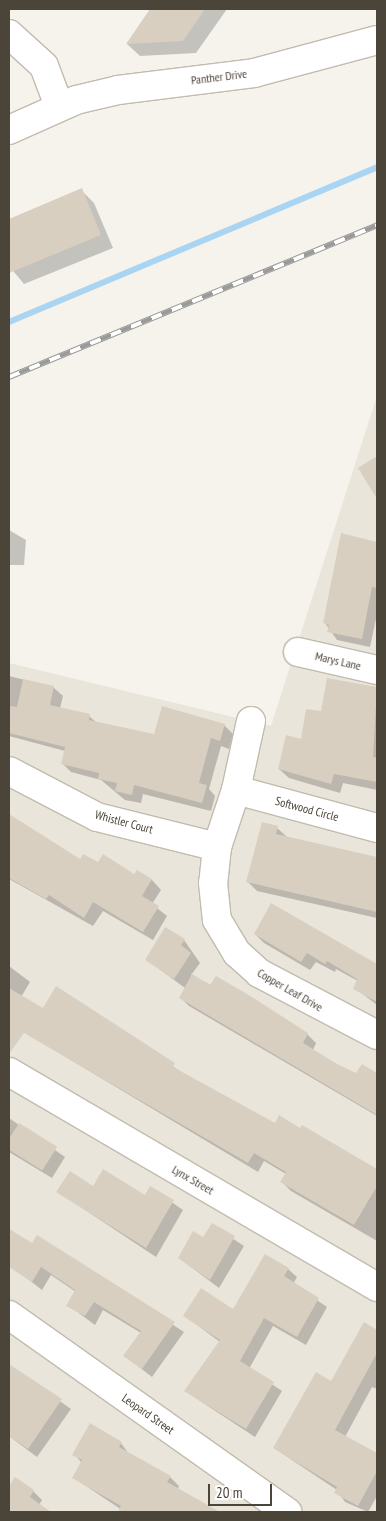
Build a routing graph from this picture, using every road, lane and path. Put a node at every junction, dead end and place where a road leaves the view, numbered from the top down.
1 (9, 34) edge
2 (377, 40) edge
3 (59, 106) junction
4 (9, 130) edge
5 (298, 652) dead end
6 (377, 670) edge
7 (251, 721) dead end
8 (9, 771) edge
9 (236, 790) junction
10 (377, 828) edge
11 (217, 847) junction
12 (377, 1035) edge
13 (9, 1072) edge
14 (377, 1288) edge
15 (9, 1315) edge
16 (287, 1512) edge

1 - 3 street
2 - 3 street, Panther Drive
3 - 4 street, Panther Drive
5 - 6 street, Marys Lane
7 - 9 street, Copper Leaf Drive
8 - 11 street, Whistler Court
9 - 10 street, Softwood Circle
9 - 11 street, Copper Leaf Drive
11 - 12 street, Copper Leaf Drive
13 - 14 street, Lynx Street
15 - 16 street, Leopard Street

